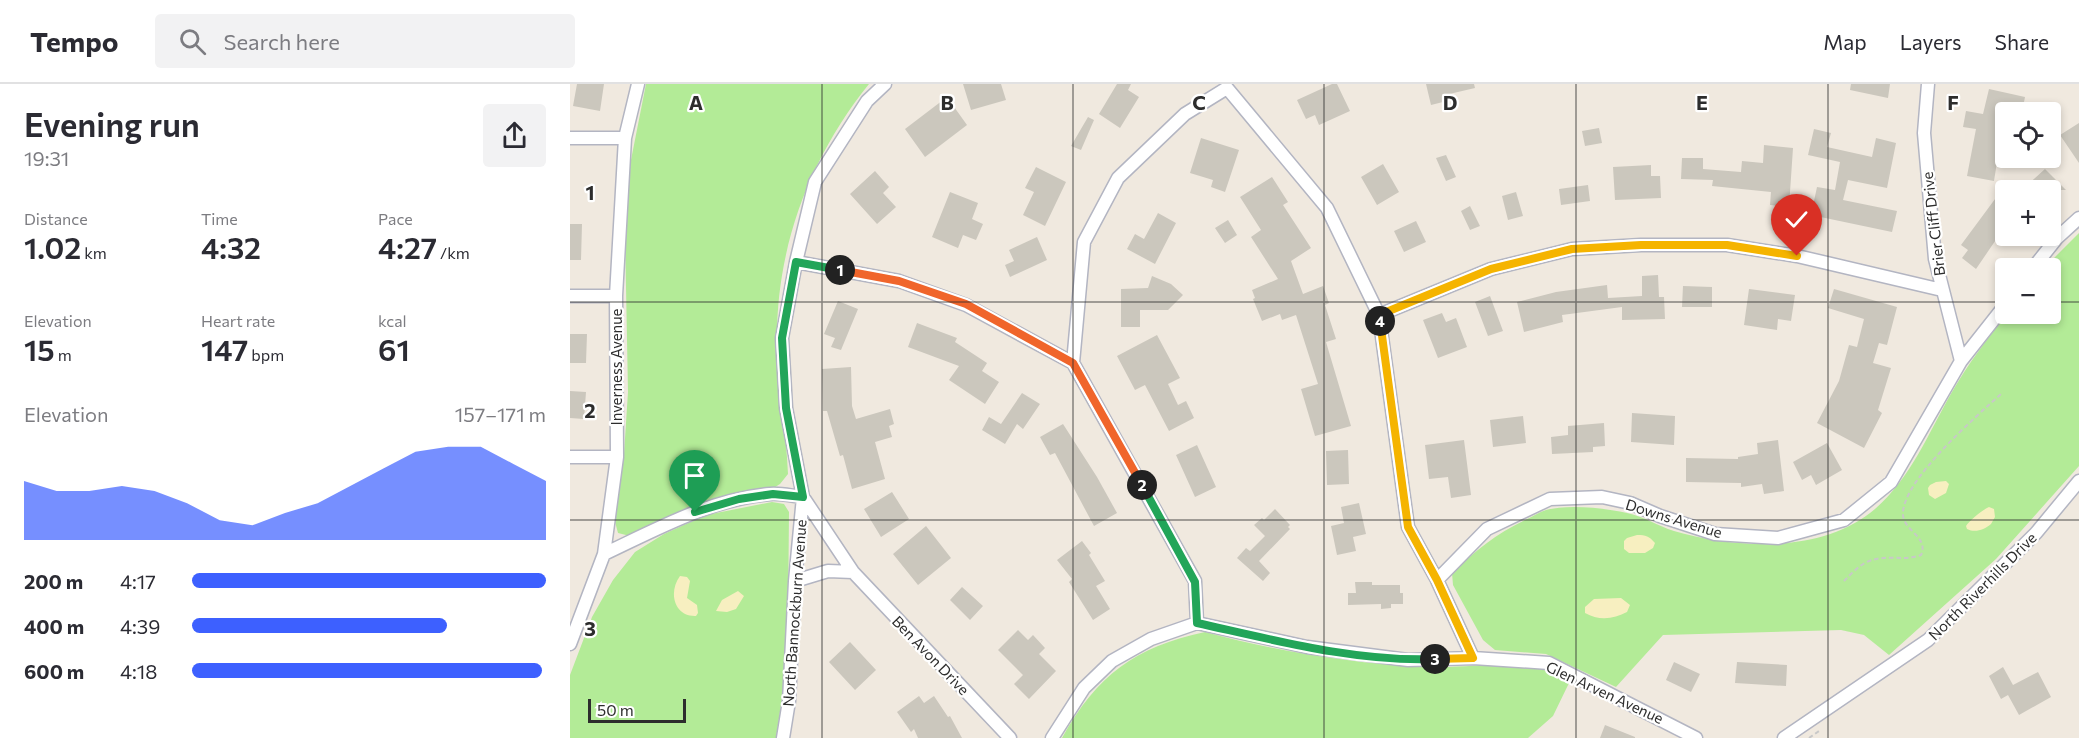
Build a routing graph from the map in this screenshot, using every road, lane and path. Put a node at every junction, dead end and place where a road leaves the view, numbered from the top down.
1 (638, 84) edge
2 (885, 84) edge
3 (1928, 84) edge
4 (1227, 85) edge
5 (570, 138) edge
6 (625, 138) junction
7 (2079, 218) edge
8 (2041, 258) edge
9 (796, 262) junction
10 (1942, 290) junction
11 (570, 296) edge
12 (616, 296) junction
13 (1379, 315) junction
14 (1995, 318) edge
15 (1962, 360) junction
16 (1073, 363) junction
17 (2002, 393) dead end
18 (570, 457) edge
19 (617, 457) junction
20 (2079, 482) edge
21 (803, 497) junction
22 (604, 554) junction
23 (853, 572) junction
24 (1437, 580) junction
25 (795, 581) junction
26 (1844, 581) dead end
27 (574, 619) edge
28 (1197, 623) junction
29 (570, 644) edge
30 (1473, 658) junction
31 (783, 738) edge
32 (1010, 738) edge
33 (1052, 738) edge
34 (1696, 738) edge
35 (1784, 738) edge

1 - 6 street, Inverness Avenue
2 - 9 street, North Bannockburn Avenue
3 - 10 street, Brier Cliff Drive
4 - 13 street
4 - 16 street
5 - 6 street
6 - 12 street, Inverness Avenue
7 - 8 street
9 - 16 street
9 - 21 street, North Bannockburn Avenue
10 - 13 street
10 - 15 street, Brier Cliff Drive
11 - 12 street
12 - 19 street, Inverness Avenue
13 - 24 street
14 - 15 street, Downs Avenue
15 - 24 street, Downs Avenue
16 - 28 street
17 - 26 path
18 - 19 street
19 - 22 street, Inverness Avenue
20 - 35 street, North Riverhills Drive
21 - 22 street
21 - 23 street, Ben Avon Drive
21 - 25 street, North Bannockburn Avenue
22 - 27 street, Inverness Avenue
23 - 25 street
23 - 32 street, Ben Avon Drive
24 - 30 street
25 - 31 street, North Bannockburn Avenue
27 - 29 street, Inverness Avenue
28 - 30 street, Glen Arven Avenue
28 - 33 street
30 - 34 street, Glen Arven Avenue

